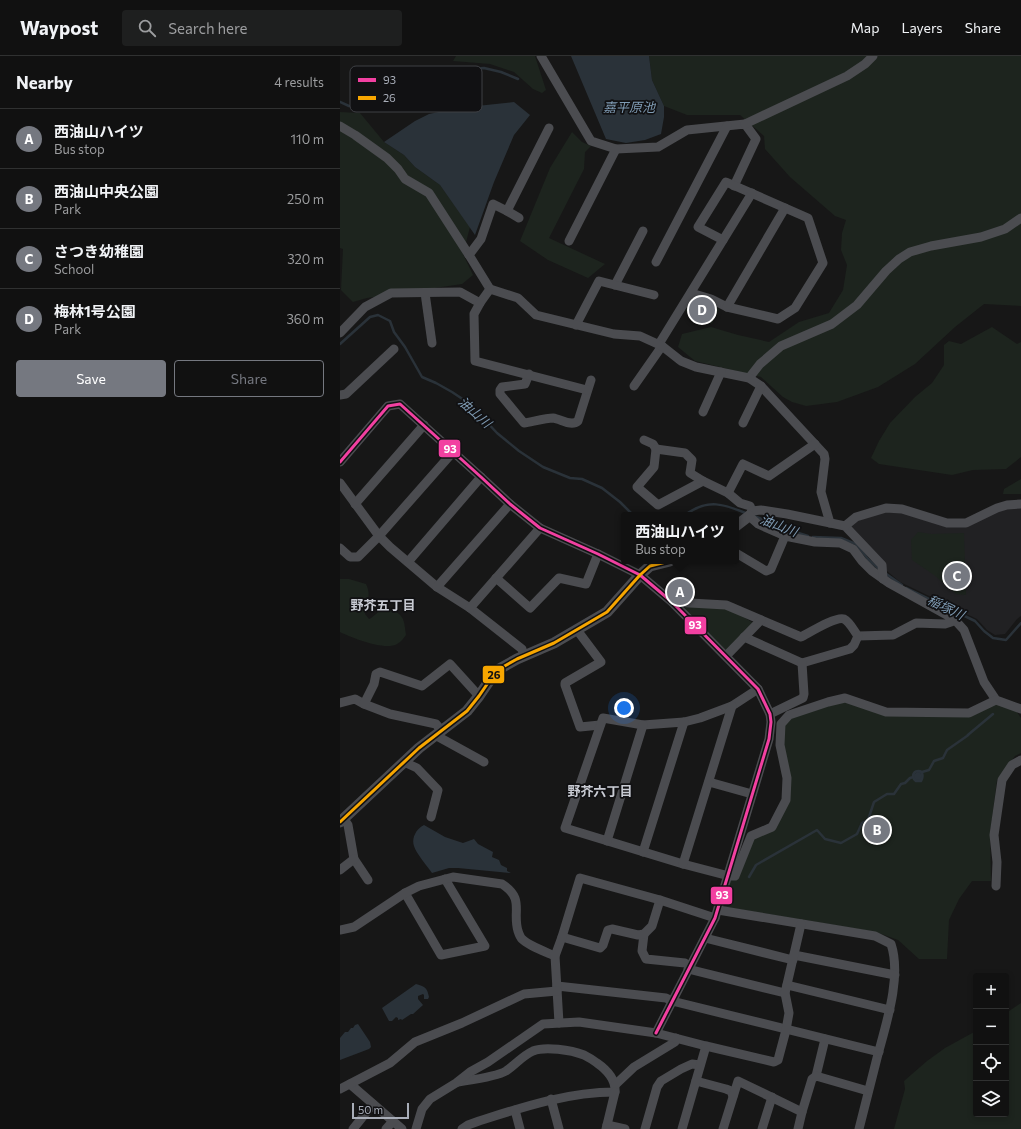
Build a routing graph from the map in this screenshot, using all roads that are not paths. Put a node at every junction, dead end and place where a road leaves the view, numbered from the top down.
1 (541, 56) edge
2 (873, 56) edge
3 (745, 124) junction
4 (340, 126) edge
5 (727, 126) junction
6 (549, 128) dead end
7 (616, 149) junction
8 (734, 186) junction
9 (752, 193) junction
10 (785, 208) junction
11 (507, 211) junction
12 (519, 218) dead end
13 (1021, 218) edge
14 (643, 231) dead end
15 (723, 240) junction
16 (569, 241) dead end
17 (469, 255) junction
18 (656, 262) dead end
19 (615, 285) junction
20 (490, 289) junction
21 (425, 293) junction
22 (691, 293) junction
23 (654, 295) dead end
24 (480, 303) junction
25 (727, 307) junction
26 (576, 325) junction
27 (340, 333) edge
28 (432, 343) dead end
29 (661, 345) junction
30 (394, 349) dead end
31 (720, 372) junction
32 (529, 374) junction
33 (749, 378) junction
34 (591, 380) dead end
35 (634, 386) dead end
36 (761, 386) junction
37 (587, 390) junction
38 (340, 395) edge
39 (703, 412) dead end
40 (743, 423) dead end
41 (424, 425) junction
42 (644, 440) dead end
43 (815, 444) junction
44 (656, 449) junction
45 (453, 452) junction
46 (340, 462) edge
47 (482, 477) junction
48 (702, 481) junction
49 (340, 482) edge
50 (728, 494) junction
51 (355, 504) junction
52 (510, 504) junction
53 (1021, 504) edge
54 (750, 514) junction
55 (739, 523) edge
56 (830, 523) junction
57 (845, 526) junction
58 (540, 528) junction
59 (379, 536) junction
60 (785, 536) junction
61 (340, 548) edge
62 (598, 554) junction
63 (739, 555) edge
64 (408, 562) junction
65 (658, 564) edge
66 (640, 575) junction
67 (496, 578) junction
68 (883, 579) junction
69 (436, 587) junction
70 (672, 602) junction
71 (470, 608) junction
72 (954, 619) junction
73 (761, 620) junction
74 (577, 630) junction
75 (858, 636) junction
76 (744, 637) junction
77 (524, 656) junction
78 (726, 656) junction
79 (802, 663) junction
80 (758, 689) junction
81 (479, 696) junction
82 (996, 700) junction
83 (340, 703) edge
84 (364, 704) junction
85 (732, 706) junction
86 (1021, 709) edge
87 (770, 714) junction
88 (684, 722) junction
89 (600, 725) junction
90 (643, 725) junction
91 (438, 733) junction
92 (1021, 760) edge
93 (404, 762) junction
94 (484, 762) dead end
95 (709, 782) junction
96 (752, 794) junction
97 (431, 817) dead end
98 (342, 820) edge
99 (607, 841) junction
100 (643, 852) junction
101 (354, 859) junction
102 (683, 864) junction
103 (340, 870) edge
104 (729, 876) junction
105 (444, 879) junction
106 (368, 880) dead end
107 (996, 886) dead end
108 (405, 893) junction
109 (660, 900) junction
110 (717, 914) junction
111 (801, 924) junction
112 (340, 930) edge
113 (644, 934) junction
114 (562, 937) junction
115 (705, 938) junction
116 (555, 956) junction
117 (793, 958) junction
118 (689, 968) junction
119 (895, 975) junction
120 (557, 989) junction
121 (786, 989) junction
122 (672, 1001) junction
123 (890, 1010) junction
124 (559, 1023) junction
125 (786, 1030) junction
126 (656, 1033) junction
127 (676, 1038) junction
128 (825, 1039) junction
129 (706, 1046) junction
130 (879, 1052) junction
131 (700, 1065) junction
132 (816, 1076) junction
133 (696, 1081) junction
134 (456, 1083) junction
135 (350, 1084) junction
136 (615, 1088) junction
137 (340, 1089) edge
138 (868, 1091) junction
139 (733, 1096) junction
140 (772, 1097) junction
141 (552, 1100) junction
142 (373, 1104) junction
143 (515, 1110) junction
144 (802, 1112) junction
145 (393, 1121) junction
146 (480, 1125) edge
147 (606, 1127) edge
148 (353, 1129) edge
149 (386, 1129) edge
150 (402, 1129) edge
151 (416, 1129) edge
152 (462, 1129) edge
153 (520, 1129) edge
154 (559, 1129) edge
155 (625, 1129) edge
156 (645, 1129) edge
157 (682, 1129) edge
158 (722, 1129) edge
159 (762, 1129) edge
160 (798, 1129) edge
161 (859, 1129) edge

1 - 7 street
2 - 3 street
3 - 5 street
3 - 8 street
4 - 17 street
5 - 7 street
5 - 18 street
6 - 11 street
7 - 16 street
8 - 9 street
8 - 15 street
9 - 10 street
9 - 15 street
10 - 25 street
10 - 25 street
11 - 12 street
11 - 17 street
13 - 33 street
14 - 19 street
15 - 22 street
17 - 20 street
19 - 23 street
19 - 26 street
20 - 24 street
20 - 26 street
21 - 24 street
21 - 27 street
21 - 28 street
22 - 25 street
22 - 29 street
24 - 32 street
26 - 29 street
29 - 31 street
29 - 35 street
30 - 38 street
31 - 33 street
31 - 39 street
32 - 37 street
32 - 37 street
33 - 36 street
34 - 37 street
36 - 40 street
36 - 43 street
41 - 45 street
41 - 46 street
41 - 51 street
42 - 44 street
43 - 50 street
43 - 56 street
44 - 48 street
44 - 48 street
45 - 47 street
45 - 59 street
47 - 52 street
47 - 64 street
48 - 50 street
49 - 51 street
50 - 54 street
51 - 59 street
52 - 58 street
52 - 69 street
53 - 57 street
54 - 55 street
54 - 56 street
54 - 60 street
56 - 57 street
57 - 68 street
58 - 62 street
58 - 67 street
59 - 61 street
59 - 64 street
60 - 63 street
60 - 68 street
62 - 66 street
62 - 67 street
64 - 69 street
65 - 66 street
66 - 70 street
66 - 74 street
67 - 71 street
68 - 72 street
69 - 71 street
70 - 73 street
70 - 78 street
71 - 77 street
72 - 75 street
72 - 82 street
73 - 75 street
73 - 76 street
74 - 77 street
74 - 89 street
75 - 79 street
76 - 78 street
76 - 79 street
77 - 81 street
78 - 80 street
79 - 87 street
80 - 85 street
80 - 87 street
81 - 84 street
81 - 91 street
82 - 86 street
82 - 104 street
83 - 84 street
84 - 91 street
85 - 88 street
85 - 95 street
87 - 96 street
88 - 90 street
88 - 100 street
89 - 90 street
89 - 99 street
90 - 99 street
91 - 93 street
91 - 94 street
92 - 107 street
93 - 97 street
93 - 98 street
95 - 96 street
95 - 102 street
96 - 104 street
98 - 101 street
99 - 100 street
100 - 102 street
101 - 103 street
101 - 106 street
102 - 104 street
104 - 110 street
105 - 108 street
105 - 108 street
105 - 116 street
108 - 112 street
109 - 110 street
109 - 113 street
109 - 114 street
110 - 111 street
110 - 115 street
111 - 117 street
111 - 119 street
113 - 114 street
113 - 118 street
114 - 116 street
115 - 117 street
115 - 118 street
116 - 120 street
117 - 119 street
117 - 121 street
118 - 121 street
118 - 122 street
119 - 123 street
120 - 122 street
120 - 124 street
120 - 135 street
121 - 123 street
121 - 125 street
122 - 125 street
122 - 126 street
123 - 130 street
124 - 126 street
124 - 134 street
125 - 128 street
125 - 129 street
126 - 127 street
127 - 129 street
127 - 136 street
128 - 130 street
128 - 132 street
129 - 131 street
130 - 138 street
131 - 133 street
131 - 156 street
132 - 138 street
132 - 144 street
133 - 139 street
133 - 157 street
134 - 136 street
134 - 151 street
135 - 137 street
135 - 142 street
136 - 141 street
136 - 147 street
138 - 161 street
139 - 140 street
139 - 158 street
140 - 144 street
140 - 159 street
141 - 143 street
141 - 154 street
142 - 145 street
142 - 148 street
143 - 146 street
143 - 153 street
144 - 160 street
145 - 149 street
145 - 150 street
146 - 152 street
147 - 155 street

